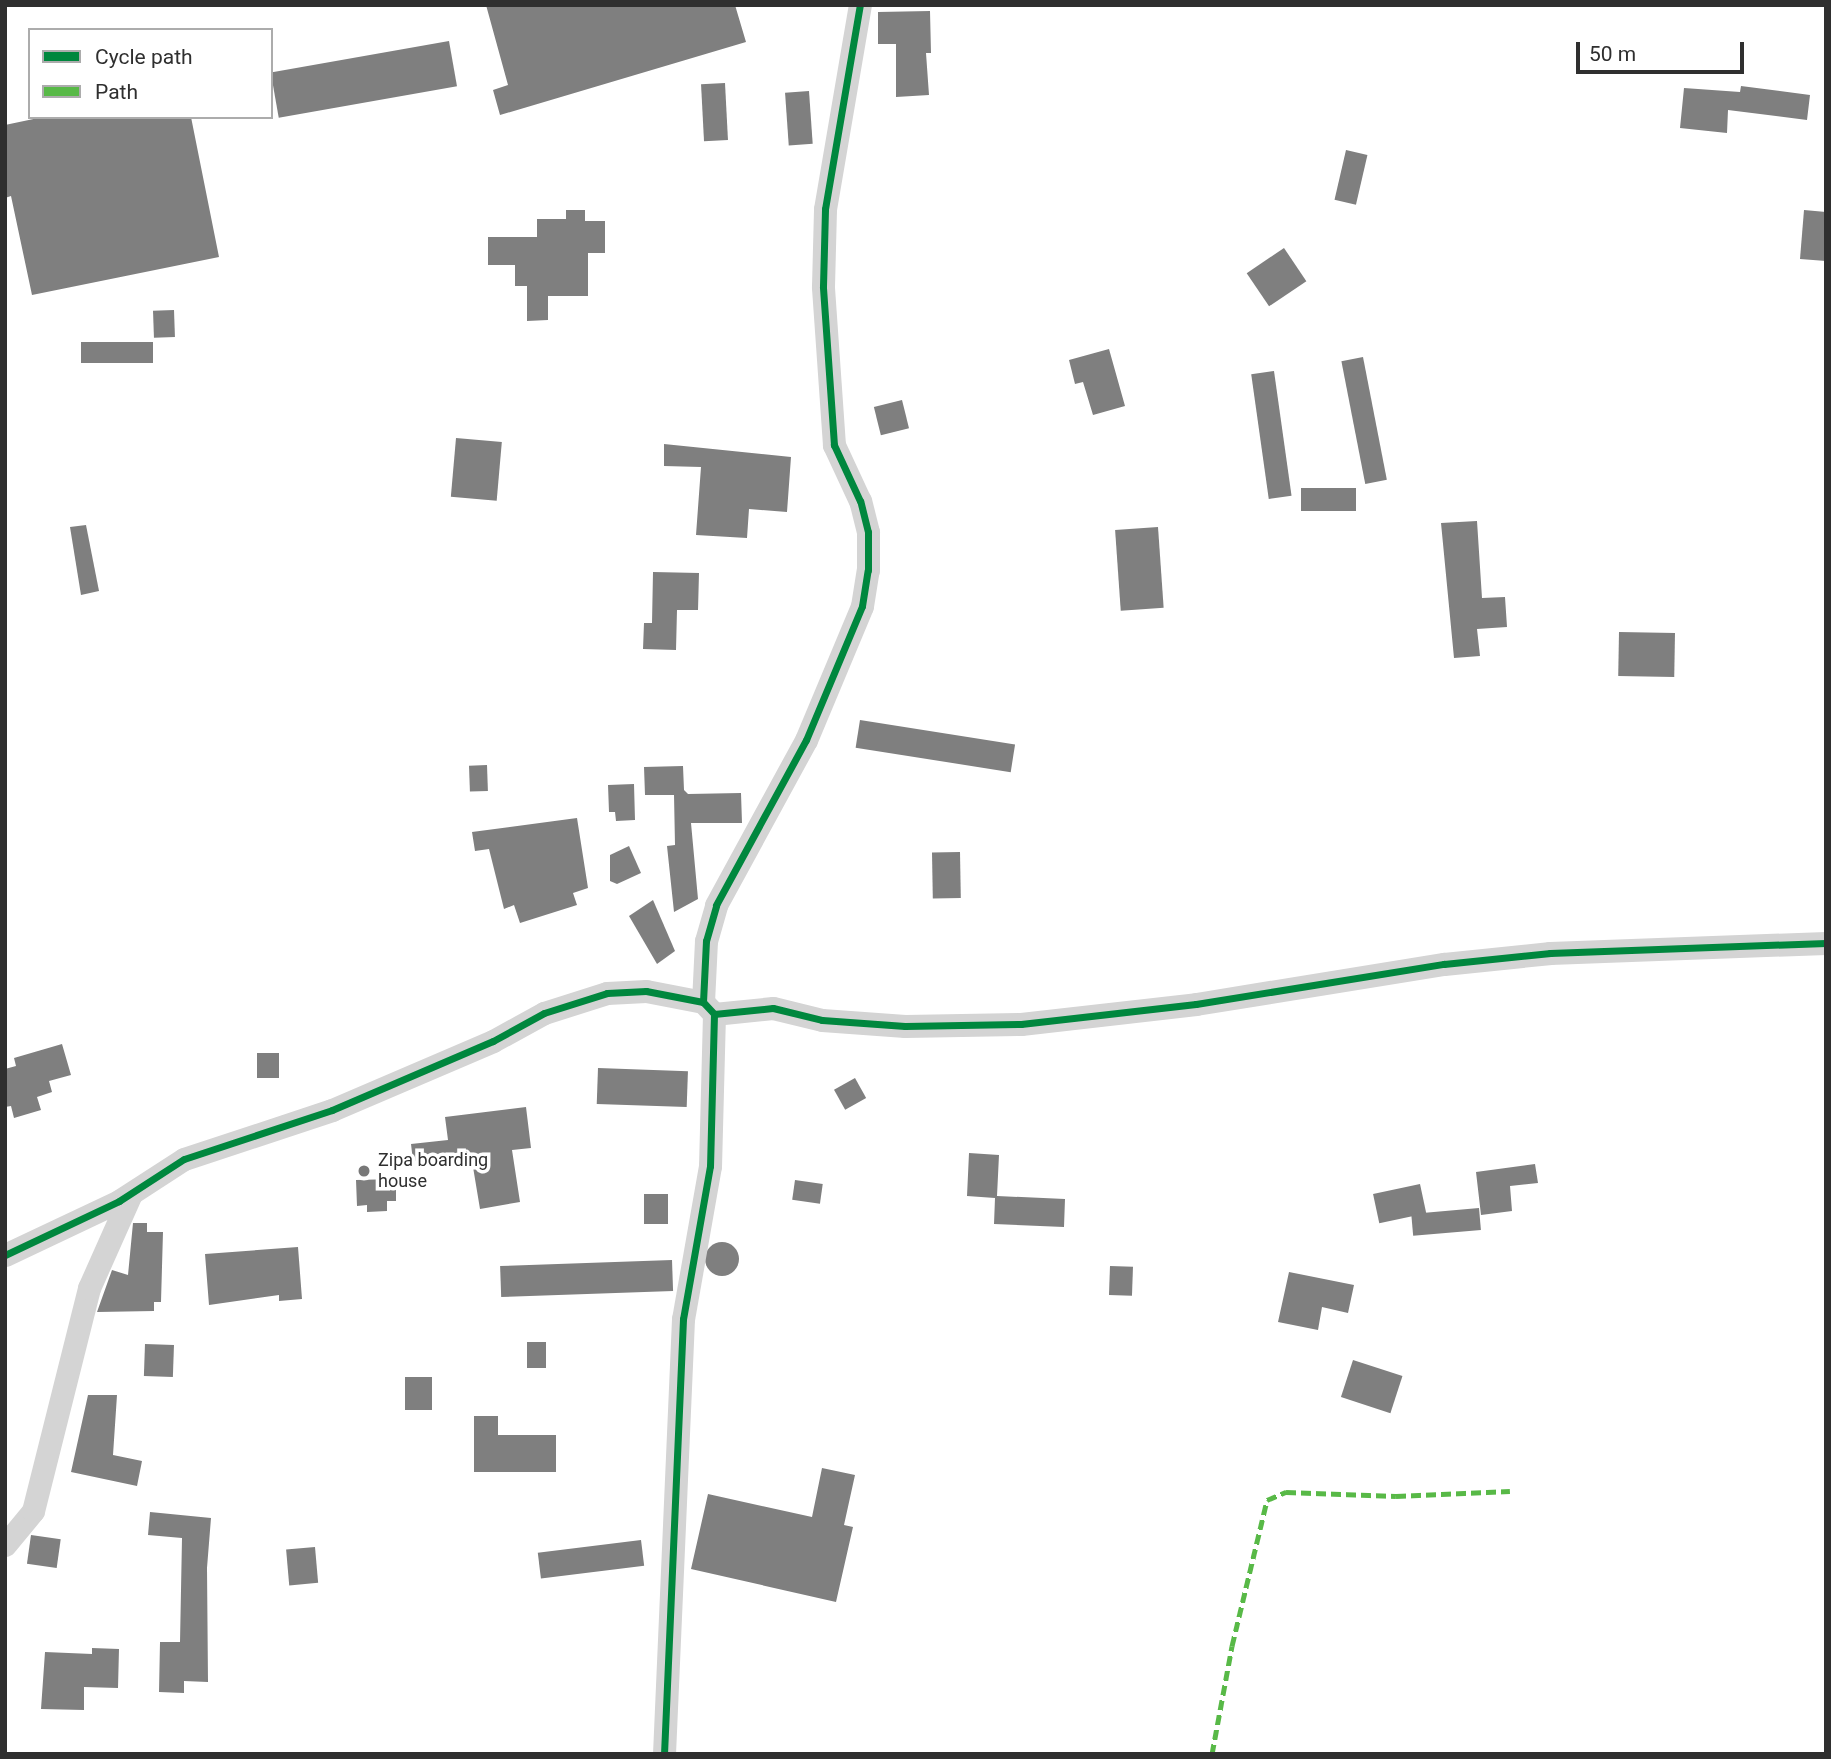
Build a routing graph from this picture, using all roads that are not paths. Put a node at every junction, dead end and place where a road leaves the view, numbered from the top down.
1 (860, 5) edge
2 (1826, 943) edge
3 (708, 1008) junction
4 (130, 1196) junction
5 (5, 1255) edge
6 (5, 1545) edge
7 (664, 1754) edge

1 - 3 street
2 - 3 street
3 - 4 street
3 - 7 street
4 - 5 street
4 - 6 street

